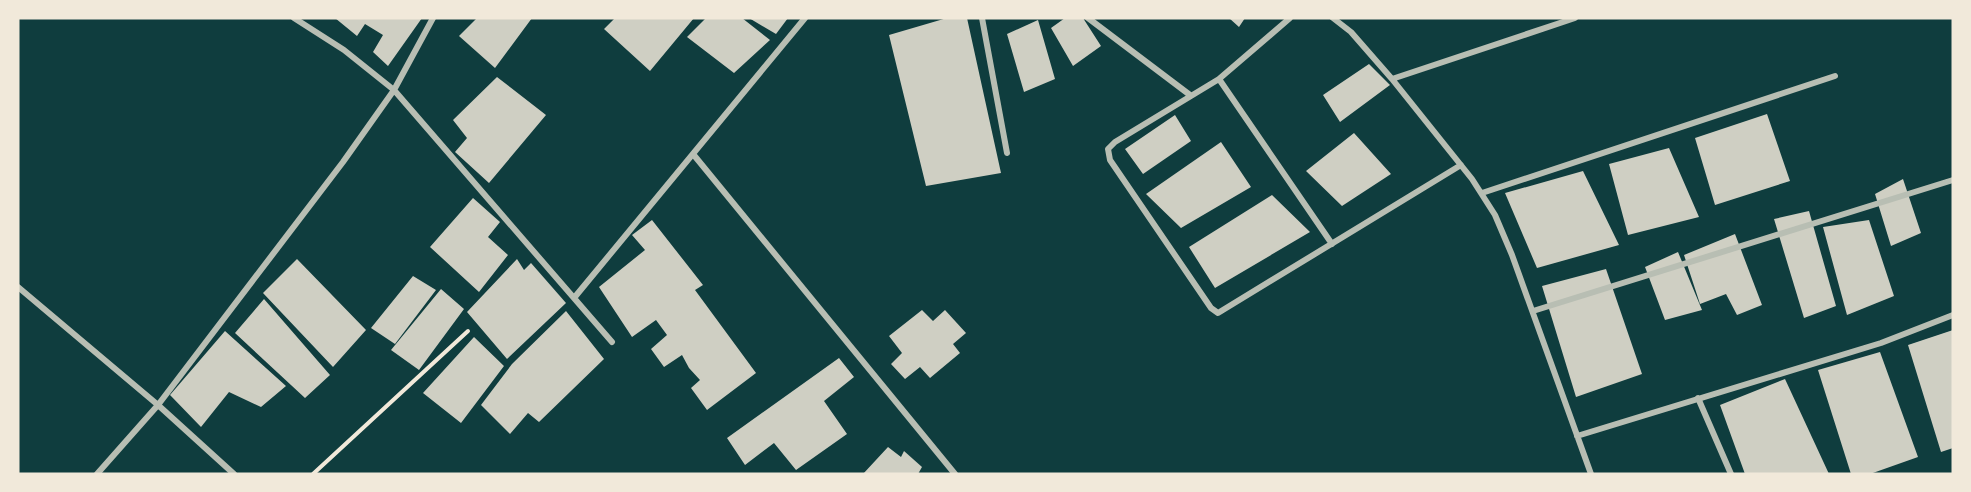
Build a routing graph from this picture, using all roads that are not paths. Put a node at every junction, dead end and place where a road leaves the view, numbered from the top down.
1 (294, 18) edge
2 (433, 18) edge
3 (805, 18) edge
4 (982, 18) edge
5 (1088, 18) edge
6 (1290, 18) edge
7 (1333, 18) edge
8 (1570, 19) edge
9 (1835, 76) dead end
10 (1219, 79) junction
11 (1392, 79) junction
12 (394, 90) junction
13 (1190, 95) junction
14 (1007, 153) dead end
15 (693, 154) junction
16 (1461, 165) junction
17 (1953, 180) edge
18 (1482, 193) junction
19 (1332, 244) junction
20 (18, 287) edge
21 (574, 298) junction
22 (1533, 312) junction
23 (1953, 315) edge
24 (612, 342) dead end
25 (1698, 398) junction
26 (158, 405) junction
27 (1577, 436) junction
28 (97, 474) edge
29 (234, 474) edge
30 (955, 474) edge
31 (1591, 474) edge
32 (1731, 474) edge

1 - 12 street
2 - 12 street
3 - 15 street
4 - 14 street
5 - 13 street
6 - 10 street
7 - 11 street
8 - 11 street
9 - 18 street
10 - 13 street
10 - 19 street
11 - 16 street
12 - 21 street
12 - 26 street
13 - 19 street
15 - 21 street
15 - 30 street
16 - 18 street
16 - 19 street
17 - 22 street
18 - 22 street
20 - 26 street
21 - 24 street
22 - 27 street
23 - 25 street
25 - 27 street
25 - 32 street
26 - 28 street
26 - 29 street
27 - 31 street

